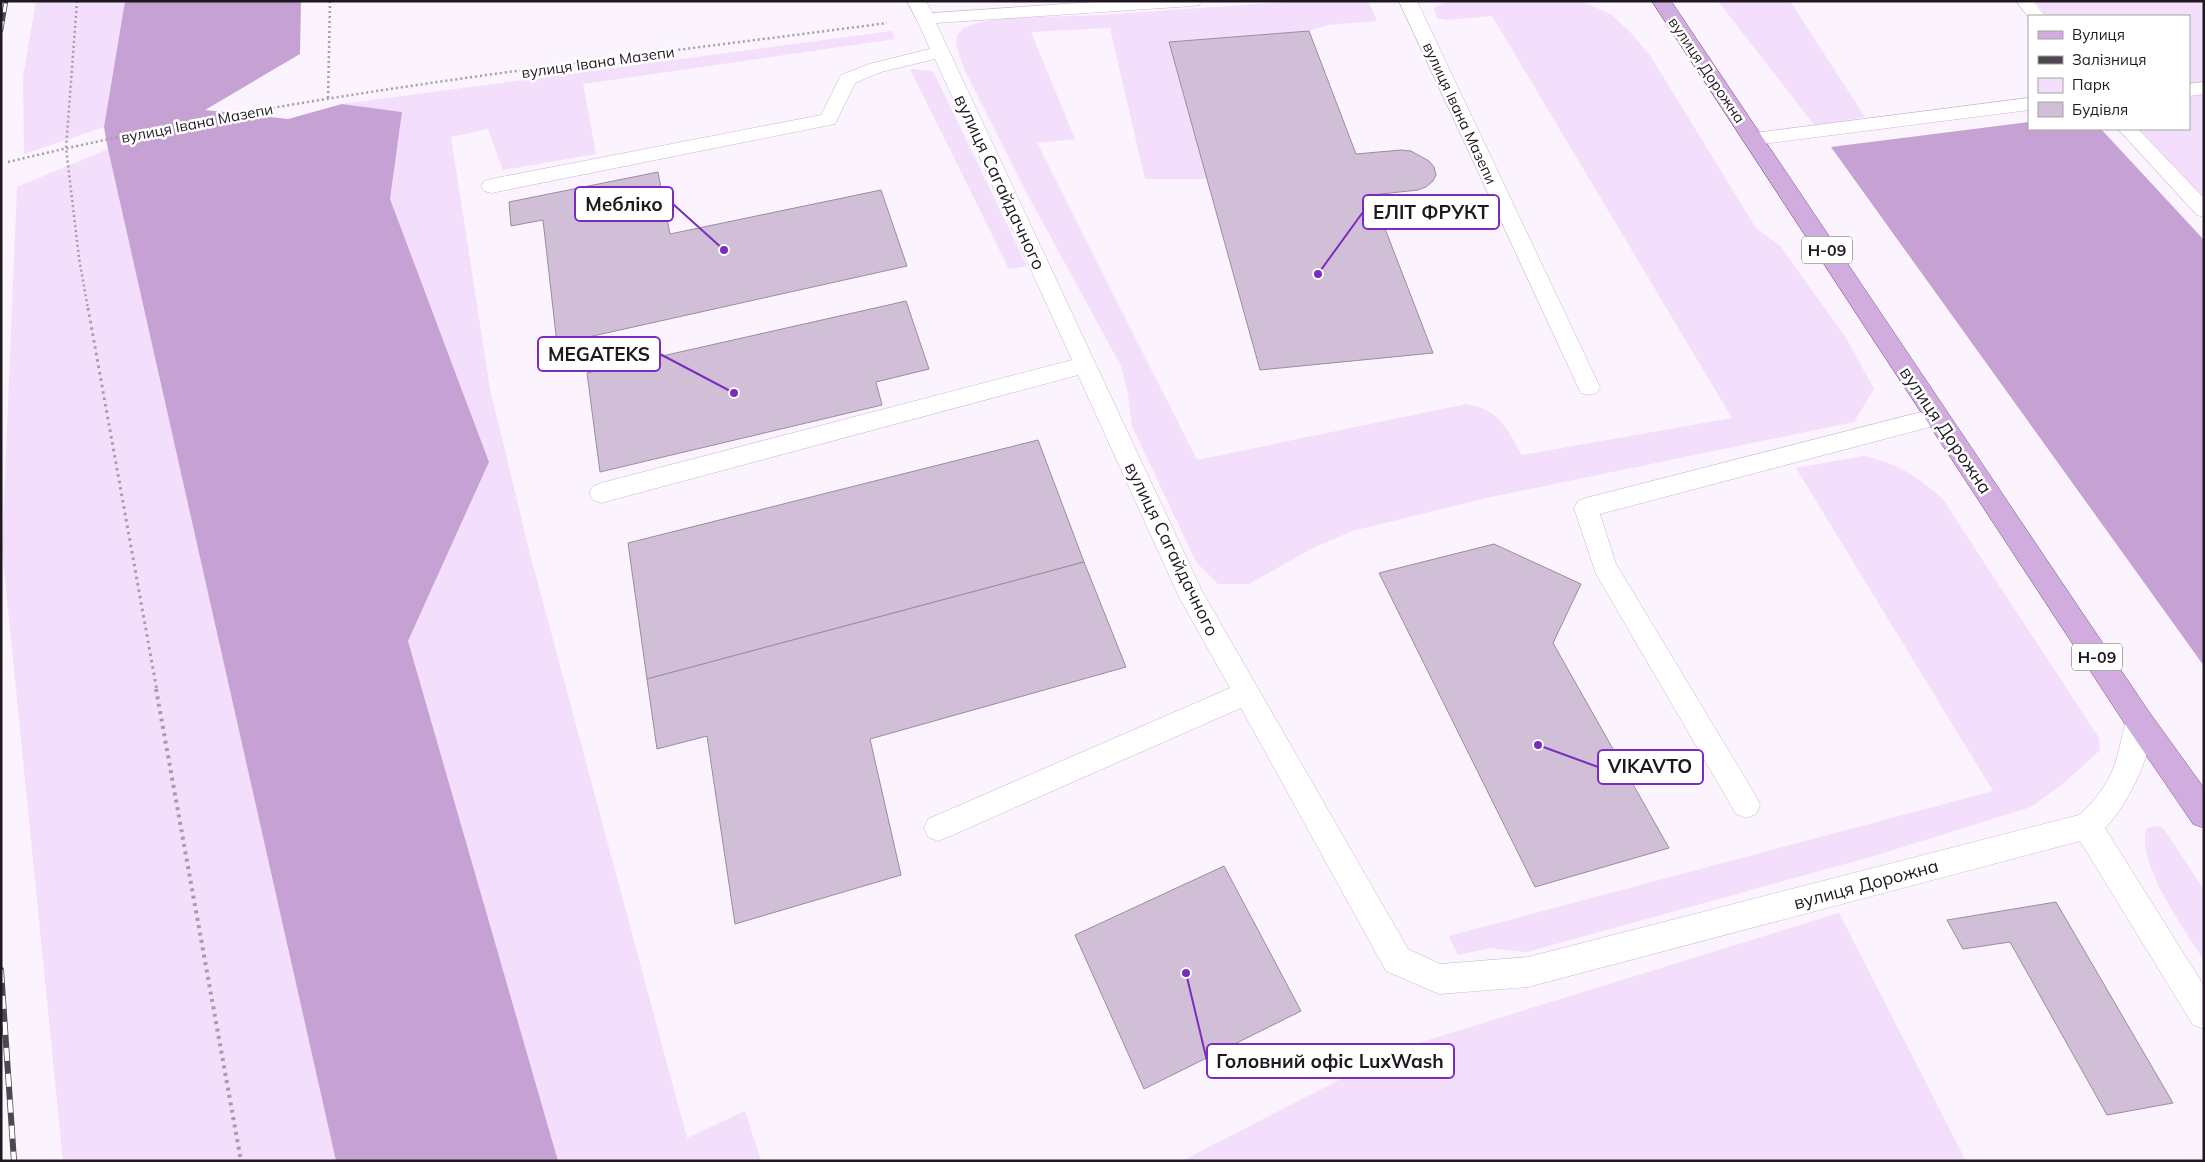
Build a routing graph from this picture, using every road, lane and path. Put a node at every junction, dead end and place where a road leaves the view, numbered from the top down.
1 (77, 1) edge
2 (330, 1) edge
3 (1193, 1) edge
4 (1408, 1) edge
5 (1661, 1) edge
6 (2024, 1) edge
7 (921, 10) edge
8 (2035, 15) edge
9 (940, 52) junction
10 (2204, 88) edge
11 (2190, 90) edge
12 (328, 98) junction
13 (2028, 104) edge
14 (2128, 130) edge
15 (1754, 139) junction
16 (66, 148) junction
17 (8, 162) dead end
18 (491, 186) dead end
19 (2204, 210) edge
20 (1085, 365) junction
21 (1589, 387) dead end
22 (1937, 417) junction
23 (601, 493) dead end
24 (1246, 693) junction
25 (2138, 721) junction
26 (1746, 804) dead end
27 (2204, 814) edge
28 (2087, 826) junction
29 (938, 828) dead end
30 (1528, 972) joint
31 (2204, 1014) edge
32 (240, 1161) edge

1 - 16 path
2 - 12 path
3 - 7 lane
4 - 21 lane, вулиця Івана Мазепи
5 - 15 main road, вулиця Дорожна / Н-09
6 - 8 lane
7 - 9 lane, вулиця Сагайдачного
7 - 12 path, вулиця Івана Мазепи
9 - 18 lane
9 - 20 lane, вулиця Сагайдачного
10 - 11 lane
12 - 16 path, вулиця Івана Мазепи
13 - 15 lane, вулиця Дорожна
14 - 19 lane
15 - 22 main road, вулиця Дорожна / Н-09
16 - 17 path, вулиця Івана Мазепи
16 - 32 path
20 - 23 lane
20 - 24 lane, вулиця Сагайдачного
22 - 25 main road, вулиця Дорожна / Н-09
22 - 26 lane
24 - 29 lane
24 - 30 lane, вулиця Сагайдачного
25 - 27 main road, вулиця Дорожна / Н-09
25 - 28 lane
28 - 30 lane, вулиця Дорожна
28 - 31 lane

